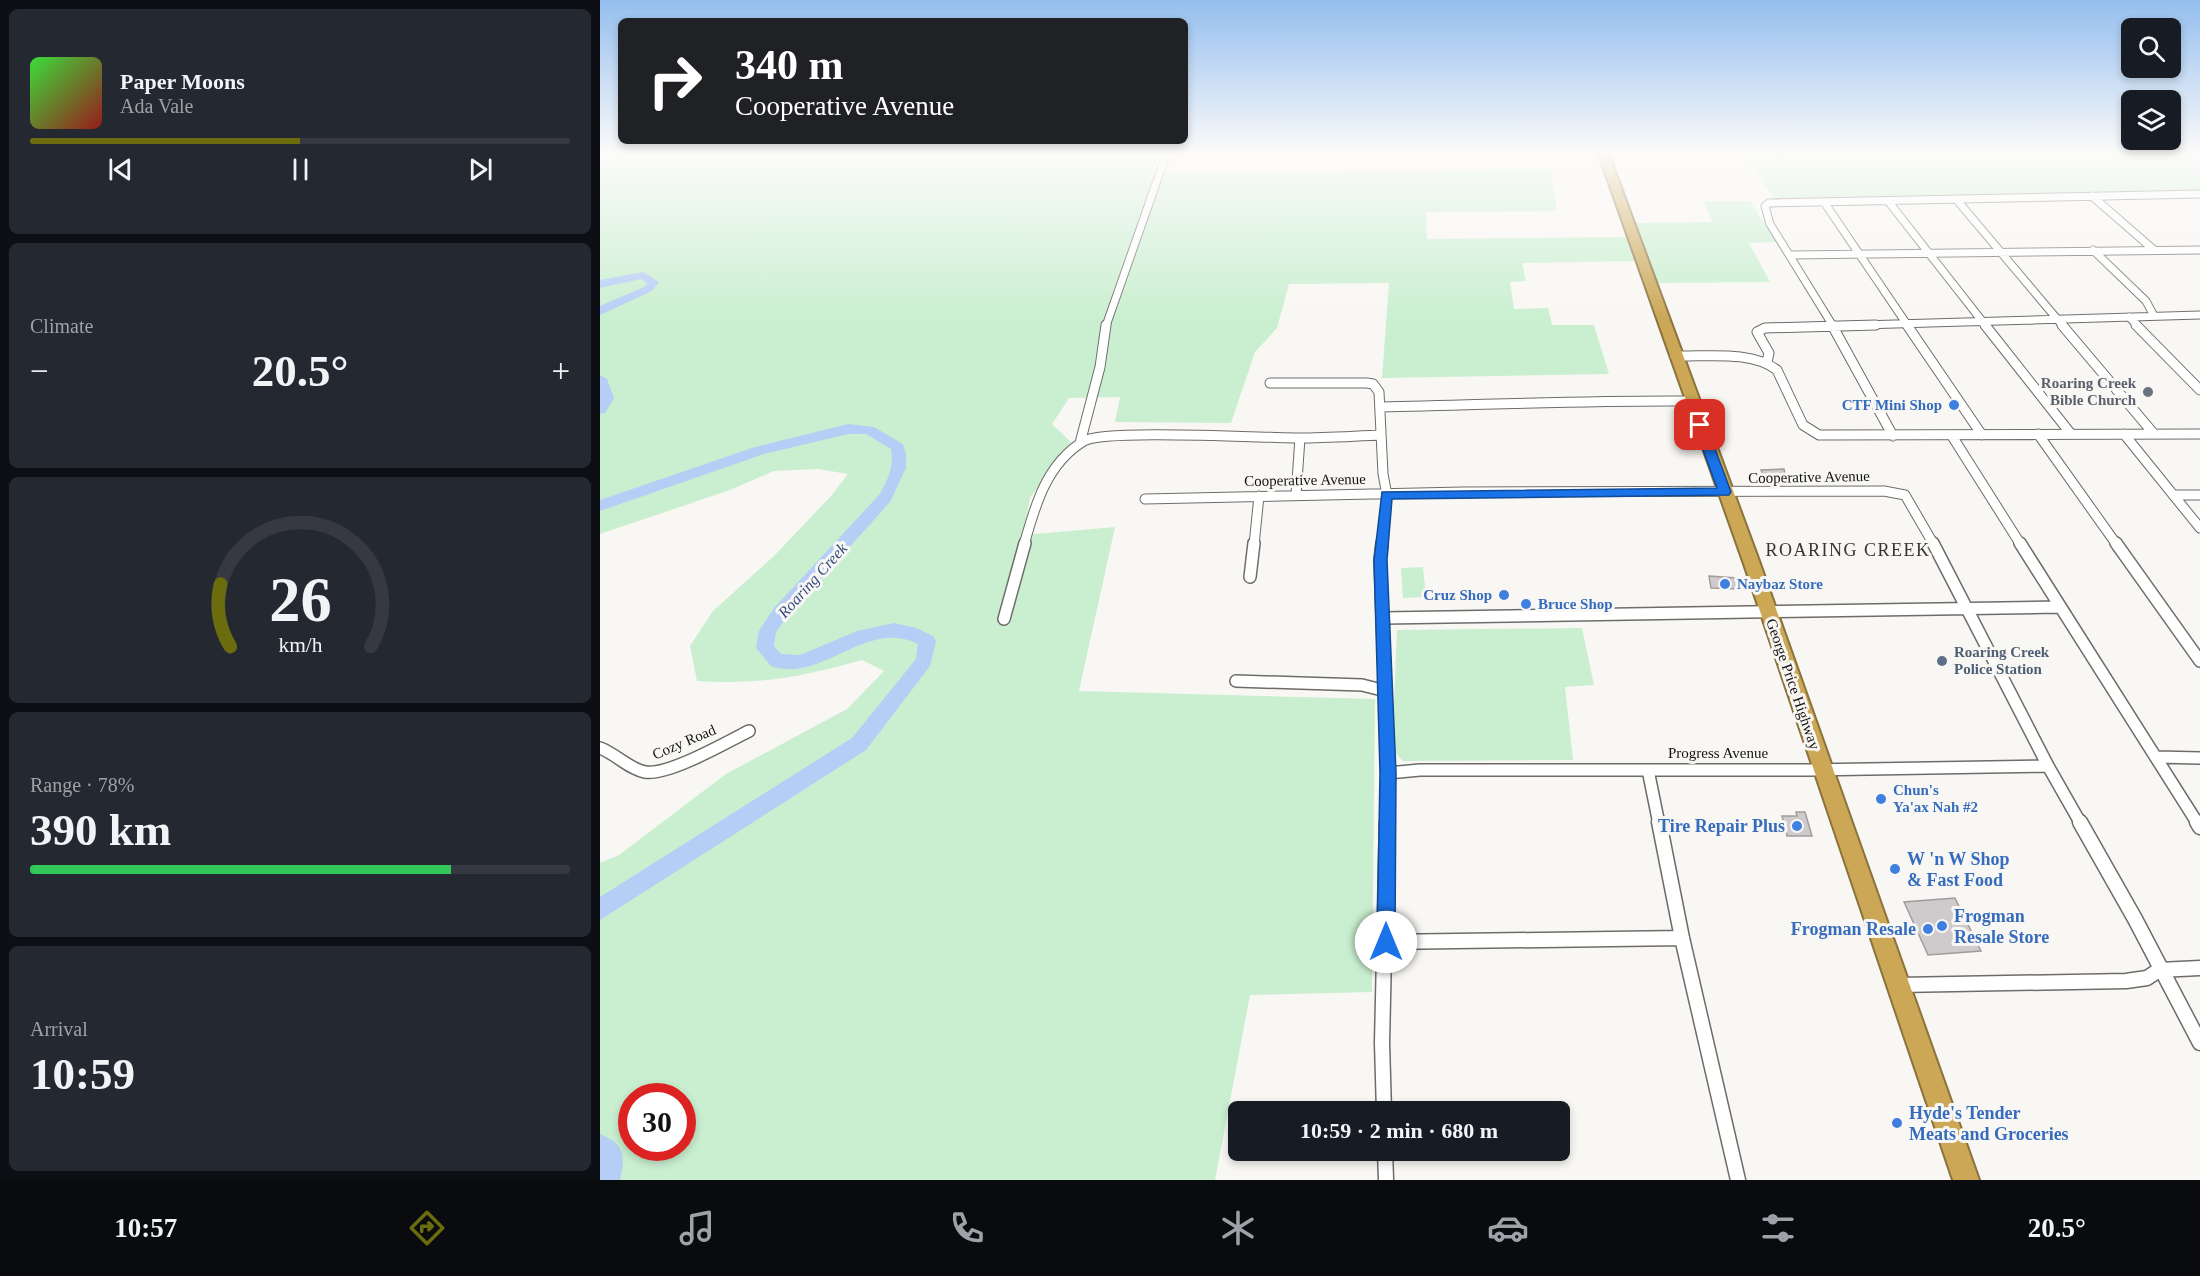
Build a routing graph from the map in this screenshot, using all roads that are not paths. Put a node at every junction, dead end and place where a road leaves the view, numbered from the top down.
1 (1146, 210) edge
2 (1623, 210) edge
3 (1766, 210) edge
4 (1829, 210) edge
5 (1895, 210) edge
6 (1965, 210) edge
7 (2108, 210) edge
8 (2154, 249) junction
9 (2093, 250) junction
10 (2200, 250) edge
11 (2000, 252) junction
12 (1858, 253) junction
13 (1928, 253) junction
14 (1790, 255) junction
15 (2200, 315) edge
16 (2154, 316) junction
17 (2129, 317) junction
18 (2057, 320) junction
19 (1982, 322) junction
20 (1832, 325) junction
21 (1909, 325) junction
22 (1675, 356) junction
23 (1767, 362) junction
24 (1270, 383) dead end
25 (2200, 390) edge
26 (1691, 401) junction
27 (1381, 407) junction
28 (2038, 434) junction
29 (2072, 434) junction
30 (2124, 434) junction
31 (2154, 434) junction
32 (2200, 434) edge
33 (1381, 435) junction
34 (1982, 435) junction
35 (1893, 436) junction
36 (1952, 436) junction
37 (1300, 438) junction
38 (1080, 443) junction
39 (1724, 492) junction
40 (1296, 495) junction
41 (1386, 495) junction
42 (2173, 495) junction
43 (2200, 495) edge
44 (1259, 496) junction
45 (1145, 499) dead end
46 (2200, 528) edge
47 (1250, 577) dead end
48 (1965, 607) junction
49 (2059, 607) junction
50 (1767, 611) junction
51 (1383, 618) junction
52 (1004, 619) dead end
53 (2200, 661) edge
54 (1236, 681) dead end
55 (1386, 691) junction
56 (749, 731) dead end
57 (600, 748) edge
58 (2157, 757) junction
59 (2200, 758) edge
60 (2048, 766) junction
61 (1648, 770) junction
62 (1824, 770) junction
63 (1388, 773) junction
64 (2200, 827) edge
65 (1682, 938) junction
66 (1386, 942) junction
67 (2200, 968) edge
68 (2159, 970) junction
69 (1899, 985) junction
70 (2200, 1043) edge
71 (1384, 1101) edge
72 (1385, 1161) edge
73 (1386, 1180) edge
74 (1738, 1180) edge
75 (1966, 1180) edge

1 - 38 street
2 - 22 highway, George Price Highway
3 - 14 street
4 - 12 street
5 - 13 street
6 - 11 street
7 - 8 street
8 - 9 street
8 - 10 street
9 - 11 street
9 - 16 street
11 - 13 street
11 - 18 street
12 - 13 street
12 - 14 street
12 - 21 street
13 - 19 street
14 - 20 street
15 - 16 street
16 - 17 street
17 - 18 street
17 - 25 street
18 - 19 street
18 - 31 street
19 - 21 street
19 - 29 street
20 - 21 street
20 - 23 street
20 - 35 street
21 - 34 street
22 - 23 street
22 - 26 highway, George Price Highway
23 - 35 street
24 - 27 street
26 - 27 street
26 - 39 highway, George Price Highway
27 - 33 street
28 - 29 street
28 - 34 street
28 - 53 street
29 - 30 street
30 - 31 street
30 - 42 street
31 - 32 street
33 - 37 street
33 - 41 street
34 - 36 street
35 - 36 street
36 - 49 street
37 - 38 street
37 - 40 street
38 - 52 street
39 - 41 street, Cooperative Avenue
39 - 48 street, Cooperative Avenue
39 - 50 highway, George Price Highway
40 - 41 street, Cooperative Avenue
40 - 44 street, Cooperative Avenue
41 - 51 street
42 - 43 street
42 - 46 street
44 - 45 street, Cooperative Avenue
44 - 47 street
48 - 49 street
48 - 50 street
48 - 60 street
49 - 58 street
50 - 51 street
50 - 62 highway, George Price Highway
51 - 55 street
54 - 55 street
55 - 63 street
56 - 57 street, Cozy Road
58 - 59 street
58 - 64 street
60 - 62 street, Progress Avenue
60 - 68 street
61 - 62 street, Progress Avenue
61 - 63 street, Progress Avenue
61 - 65 street
62 - 69 highway, George Price Highway
63 - 66 street
65 - 66 street
65 - 74 street
66 - 71 street
67 - 68 street
68 - 69 street
68 - 70 street
69 - 75 highway, George Price Highway
72 - 73 street

